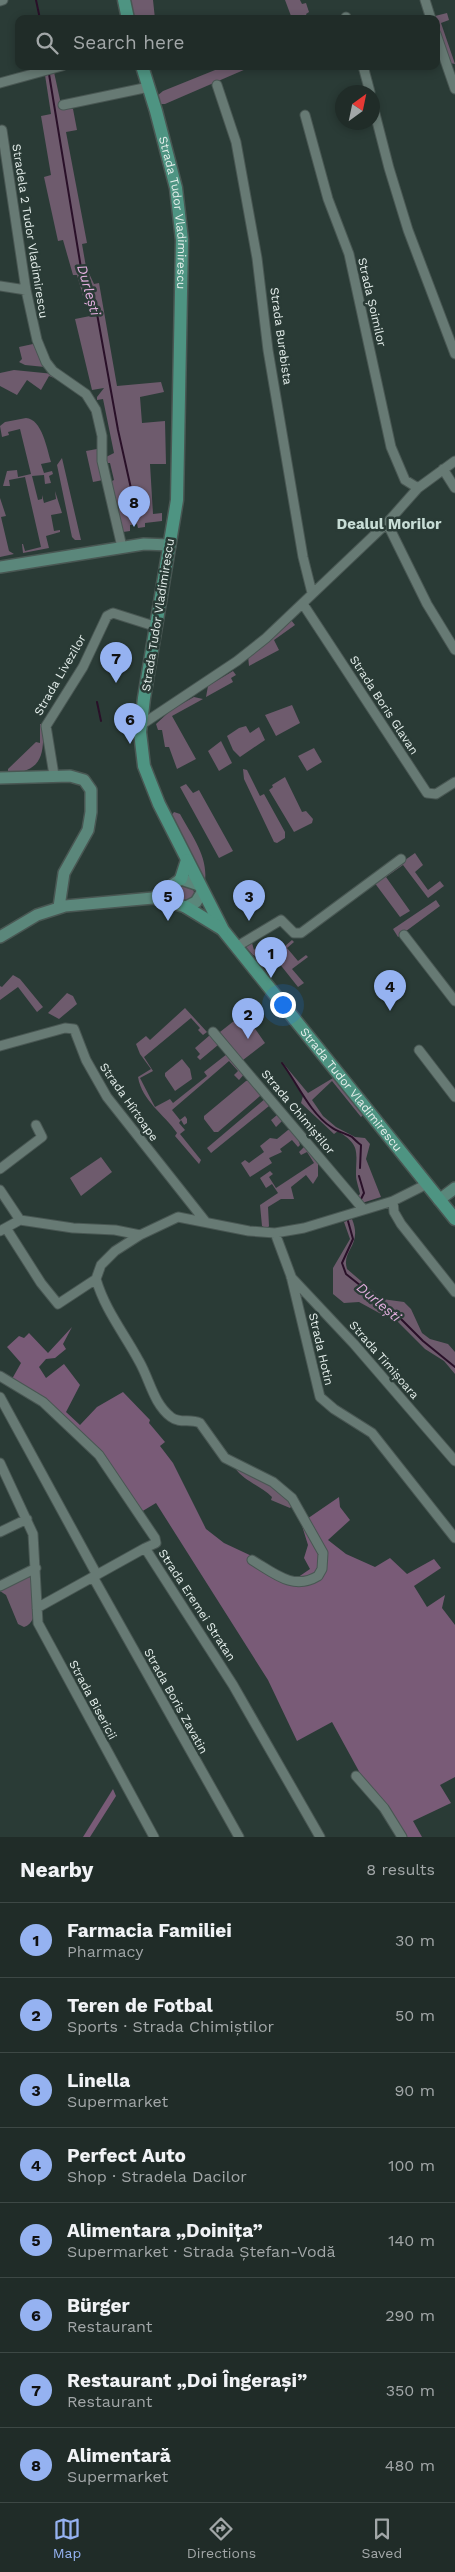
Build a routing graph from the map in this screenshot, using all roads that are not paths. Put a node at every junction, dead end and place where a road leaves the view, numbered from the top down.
1 (124, 0) edge
2 (425, 0) edge
3 (127, 15) edge
4 (430, 15) edge
5 (440, 46) edge
6 (48, 70) edge
7 (143, 70) edge
8 (365, 70) edge
9 (0, 84) edge
10 (216, 85) dead end
11 (368, 85) edge
12 (149, 87) junction
13 (455, 89) edge
14 (63, 106) dead end
15 (305, 115) dead end
16 (2, 130) dead end
17 (379, 130) edge
18 (0, 286) edge
19 (26, 290) junction
20 (455, 354) edge
21 (455, 461) edge
22 (443, 470) junction
23 (418, 488) junction
24 (455, 488) edge
25 (387, 523) junction
26 (170, 545) junction
27 (122, 548) junction
28 (0, 567) edge
29 (312, 593) junction
30 (303, 604) junction
31 (154, 626) junction
32 (455, 650) edge
33 (141, 725) junction
34 (54, 775) junction
35 (0, 778) edge
36 (455, 782) edge
37 (401, 859) dead end
38 (187, 860) junction
39 (180, 879) junction
40 (201, 888) junction
41 (153, 898) junction
42 (59, 907) junction
43 (186, 907) junction
44 (223, 930) junction
45 (404, 935) dead end
46 (0, 937) edge
47 (236, 947) junction
48 (455, 1002) edge
49 (213, 1032) dead end
50 (0, 1046) edge
51 (419, 1050) dead end
52 (455, 1097) edge
53 (36, 1125) dead end
54 (0, 1169) edge
55 (427, 1184) junction
56 (455, 1188) edge
57 (0, 1190) edge
58 (439, 1200) junction
59 (392, 1201) junction
60 (363, 1210) junction
61 (455, 1219) edge
62 (20, 1220) junction
63 (205, 1221) junction
64 (3, 1230) edge
65 (275, 1233) junction
66 (140, 1236) junction
67 (291, 1276) junction
68 (96, 1279) junction
69 (455, 1292) edge
70 (0, 1376) edge
71 (0, 1397) edge
72 (455, 1461) edge
73 (0, 1463) edge
74 (3, 1477) edge
75 (27, 1519) junction
76 (0, 1532) edge
77 (455, 1538) edge
78 (145, 1548) junction
79 (252, 1560) dead end
80 (36, 1568) junction
81 (94, 1576) junction
82 (0, 1586) edge
83 (37, 1608) junction
84 (356, 1776) dead end
85 (154, 1837) edge
86 (238, 1837) edge
87 (320, 1837) edge
88 (402, 1837) edge

1 - 3 main road
2 - 4 street
5 - 13 street
6 - 9 street
7 - 12 main road, Strada Tudor Vladimirescu
8 - 11 street
10 - 29 street, Strada Burebista
12 - 14 street
12 - 26 main road, Strada Tudor Vladimirescu
15 - 23 street, Strada Șoimilor
16 - 19 street, Stradela 2 Tudor Vladimirescu
17 - 20 street
18 - 19 street
19 - 27 street, Stradela 2 Tudor Vladimirescu
21 - 22 street
22 - 23 street
22 - 24 street
23 - 25 street
25 - 29 street
25 - 32 street
26 - 27 street
26 - 31 main road, Strada Tudor Vladimirescu
27 - 28 street
29 - 30 street
30 - 33 street
30 - 36 street, Strada Boris Glavan
31 - 33 main road, Strada Tudor Vladimirescu
31 - 34 street, Strada Livezilor
33 - 38 main road, Strada Tudor Vladimirescu
34 - 35 street
34 - 42 street
37 - 47 street
38 - 39 main road
38 - 40 main road, Strada Tudor Vladimirescu
39 - 40 street
39 - 41 street
40 - 43 street
40 - 44 main road, Strada Tudor Vladimirescu
41 - 42 street
41 - 43 street
42 - 46 street
43 - 44 main road
44 - 47 main road, Strada Tudor Vladimirescu
45 - 48 street
47 - 55 main road, Strada Tudor Vladimirescu
49 - 60 street, Strada Chimiștilor
50 - 63 street, Strada Hîrtoape
51 - 52 street
53 - 54 street
55 - 58 main road, Strada Tudor Vladimirescu
55 - 59 street
56 - 58 street
57 - 62 street
58 - 61 main road, Strada Tudor Vladimirescu
59 - 60 street
59 - 69 street
60 - 65 street
62 - 64 street
62 - 66 street
63 - 65 street
63 - 66 street
64 - 68 street
65 - 67 street, Strada Hotin
66 - 68 street
67 - 72 street, Strada Timișoara
67 - 77 street, Strada Hotin
68 - 79 street
70 - 78 street, Strada Eremei Stratan
71 - 81 street, Strada Boris Zavatin
73 - 74 street, Strada Bisericii
74 - 75 street, Strada Bisericii
75 - 76 street
75 - 80 street, Strada Bisericii
78 - 81 street
78 - 87 street, Strada Eremei Stratan
80 - 82 street
80 - 83 street, Strada Bisericii
81 - 83 street
81 - 86 street, Strada Boris Zavatin
83 - 85 street, Strada Bisericii
84 - 88 street

